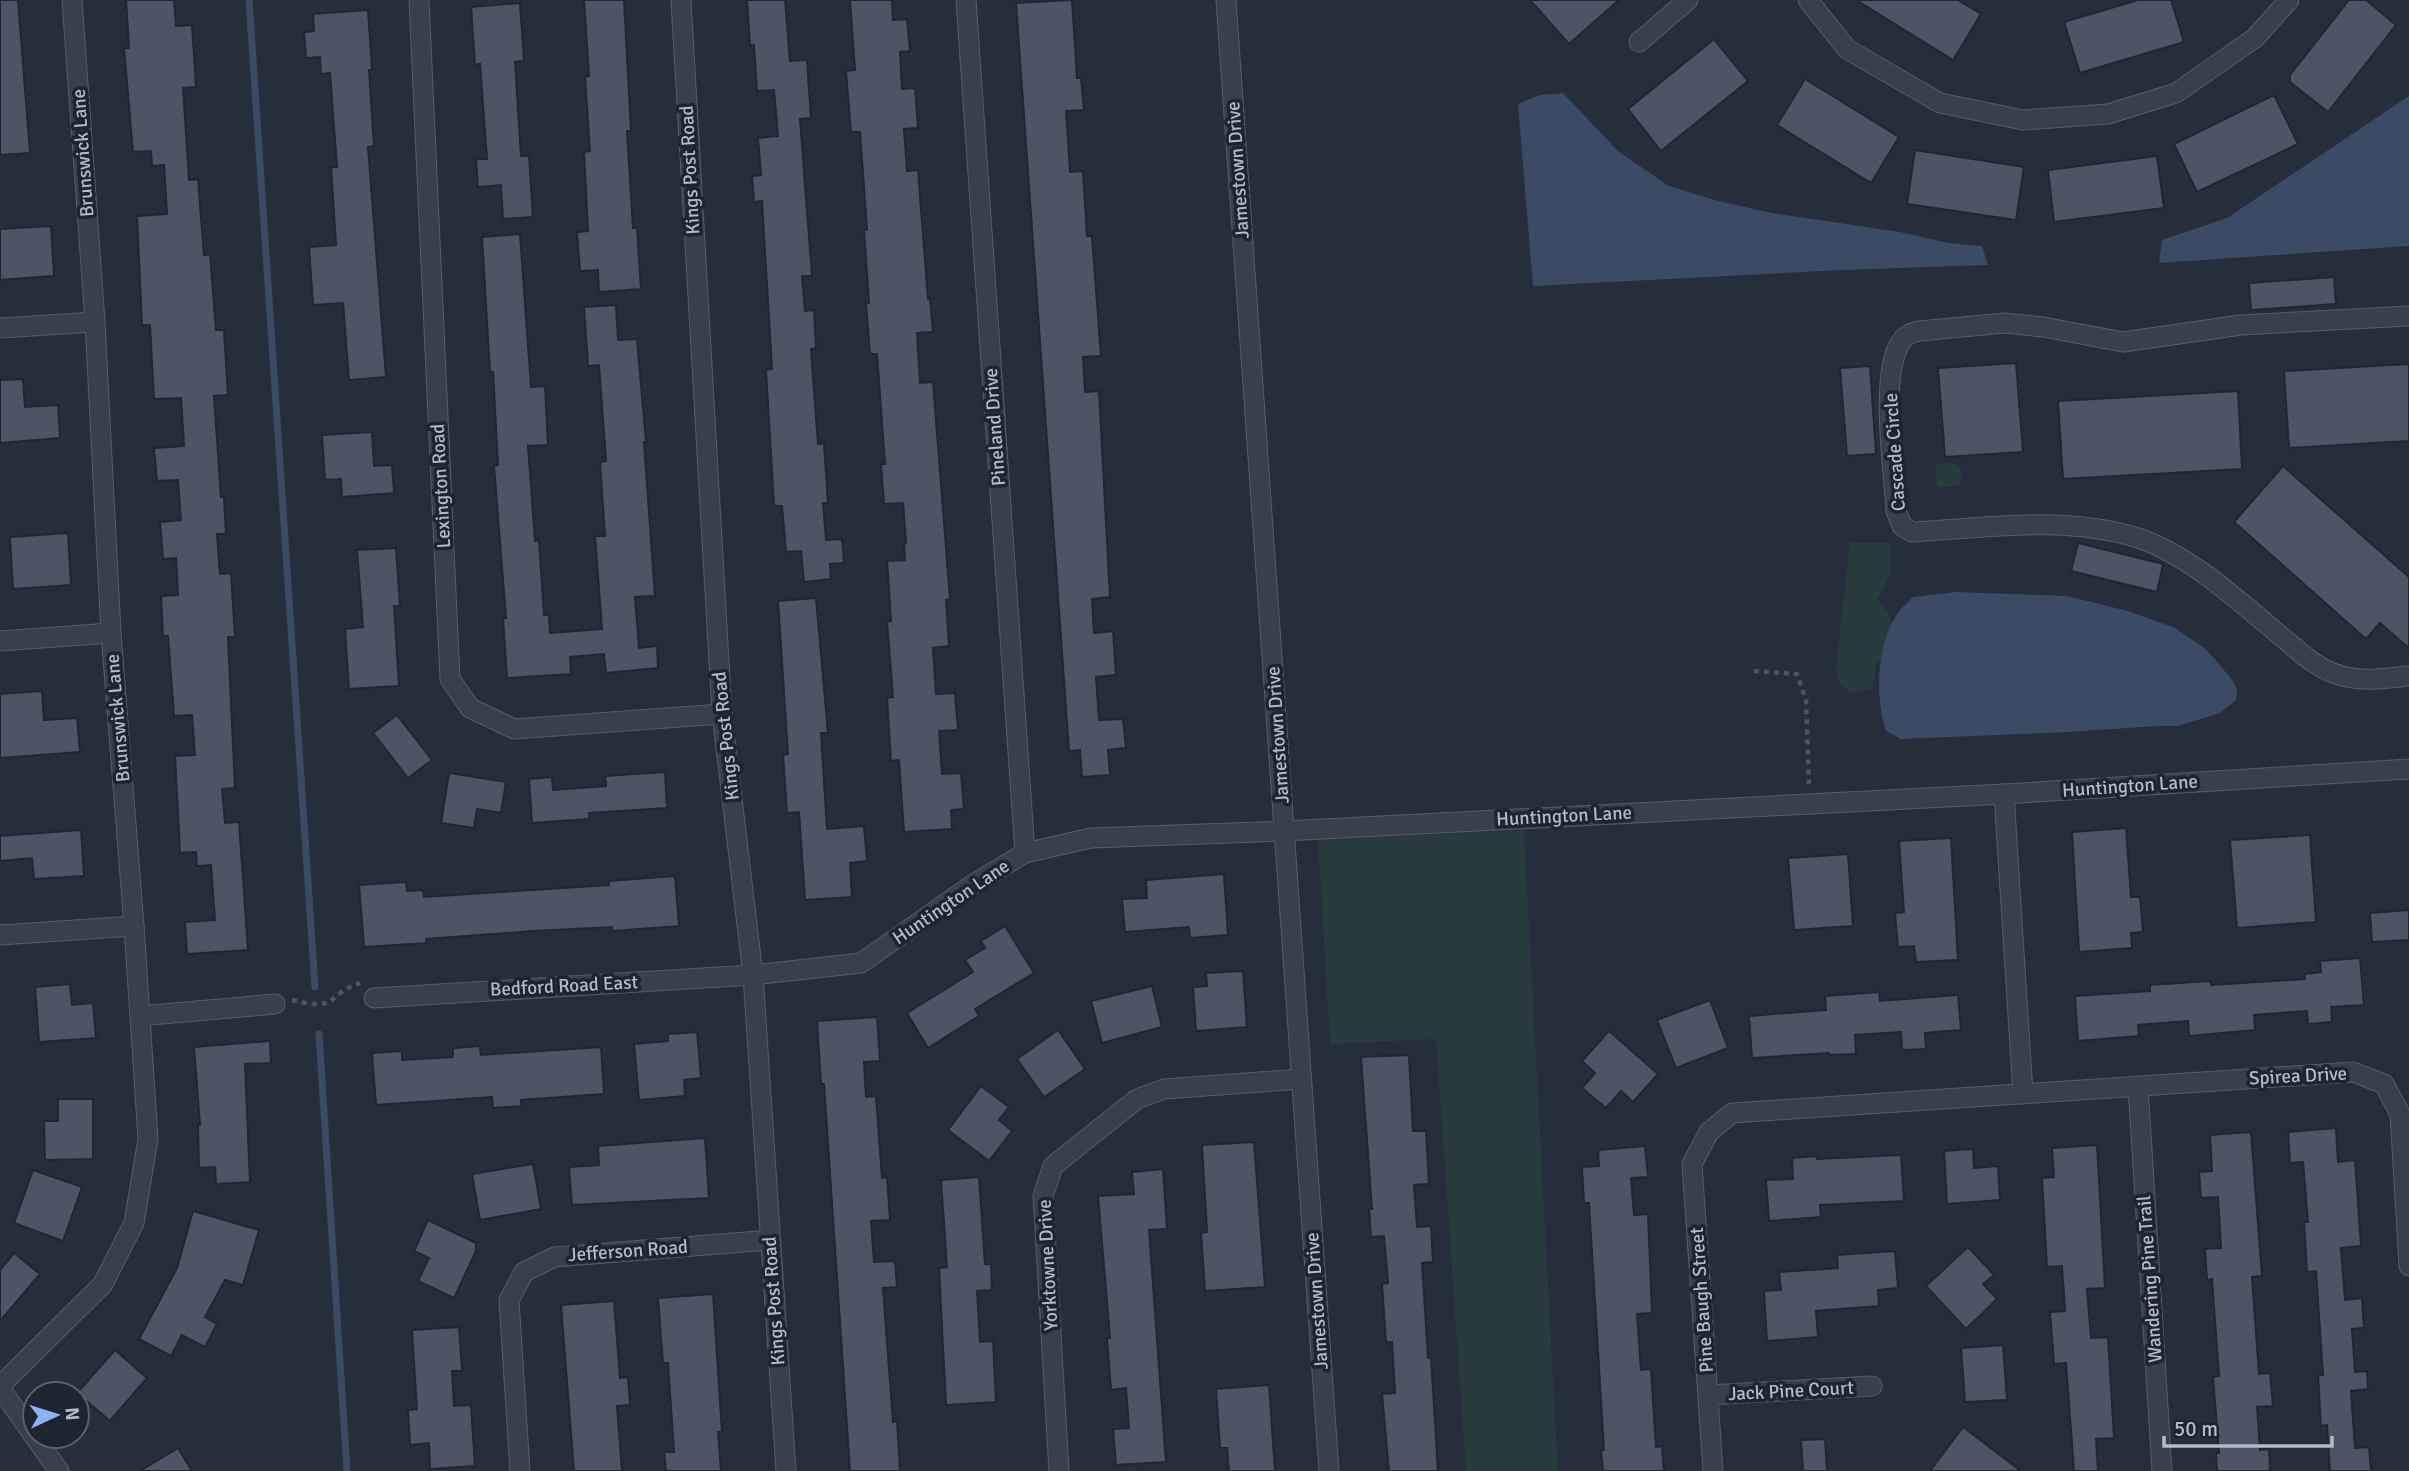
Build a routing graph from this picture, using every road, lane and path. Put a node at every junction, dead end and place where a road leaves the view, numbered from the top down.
1 (72, 0) edge
2 (419, 0) edge
3 (681, 0) edge
4 (965, 0) edge
5 (1226, 0) edge
6 (1688, 0) edge
7 (1808, 0) edge
8 (2289, 0) edge
9 (1639, 42) dead end
10 (2409, 316) edge
11 (95, 322) junction
12 (0, 328) edge
13 (111, 633) junction
14 (0, 641) edge
15 (1754, 670) dead end
16 (2408, 673) edge
17 (722, 714) junction
18 (2409, 769) edge
19 (2004, 794) junction
20 (1809, 804) junction
21 (1284, 831) junction
22 (1025, 853) junction
23 (134, 926) junction
24 (0, 935) edge
25 (753, 975) junction
26 (374, 998) dead end
27 (275, 1004) dead end
28 (140, 1016) junction
29 (1301, 1079) junction
30 (2137, 1086) junction
31 (2023, 1094) junction
32 (1709, 1132) joint
33 (770, 1240) junction
34 (2409, 1266) edge
35 (1872, 1386) dead end
36 (0, 1387) edge
37 (1709, 1395) junction
38 (59, 1471) edge
39 (520, 1471) edge
40 (786, 1471) edge
41 (1059, 1471) edge
42 (1329, 1471) edge
43 (1713, 1471) edge
44 (2162, 1471) edge

1 - 11 street, Brunswick Lane
2 - 17 street, Lexington Road
3 - 17 street, Kings Post Road
4 - 22 street, Pineland Drive
5 - 21 street, Jamestown Drive
6 - 9 street
7 - 8 street
10 - 16 street, Cascade Circle
11 - 12 street
11 - 13 street, Brunswick Lane
13 - 14 street
13 - 23 street, Brunswick Lane
15 - 20 path
17 - 25 street, Kings Post Road
18 - 19 street, Huntington Lane
19 - 20 street, Huntington Lane
19 - 31 street
20 - 21 street, Huntington Lane
21 - 22 street, Huntington Lane
21 - 29 street, Jamestown Drive
22 - 25 street, Huntington Lane
23 - 24 street
23 - 28 street, Brunswick Lane
25 - 26 street, Bedford Road East
25 - 33 street, Kings Post Road
27 - 28 street
28 - 36 street, Brunswick Lane
29 - 41 street, Yorktowne Drive
29 - 42 street, Jamestown Drive
30 - 31 street, Spirea Drive
30 - 34 street, Spirea Drive
30 - 44 street, Wandering Pine Trail
31 - 32 street, Spirea Drive
32 - 37 street, Pine Baugh Street
33 - 39 street, Jefferson Road
33 - 40 street, Kings Post Road
35 - 37 street, Jack Pine Court
36 - 38 street
37 - 43 street, Pine Baugh Street

